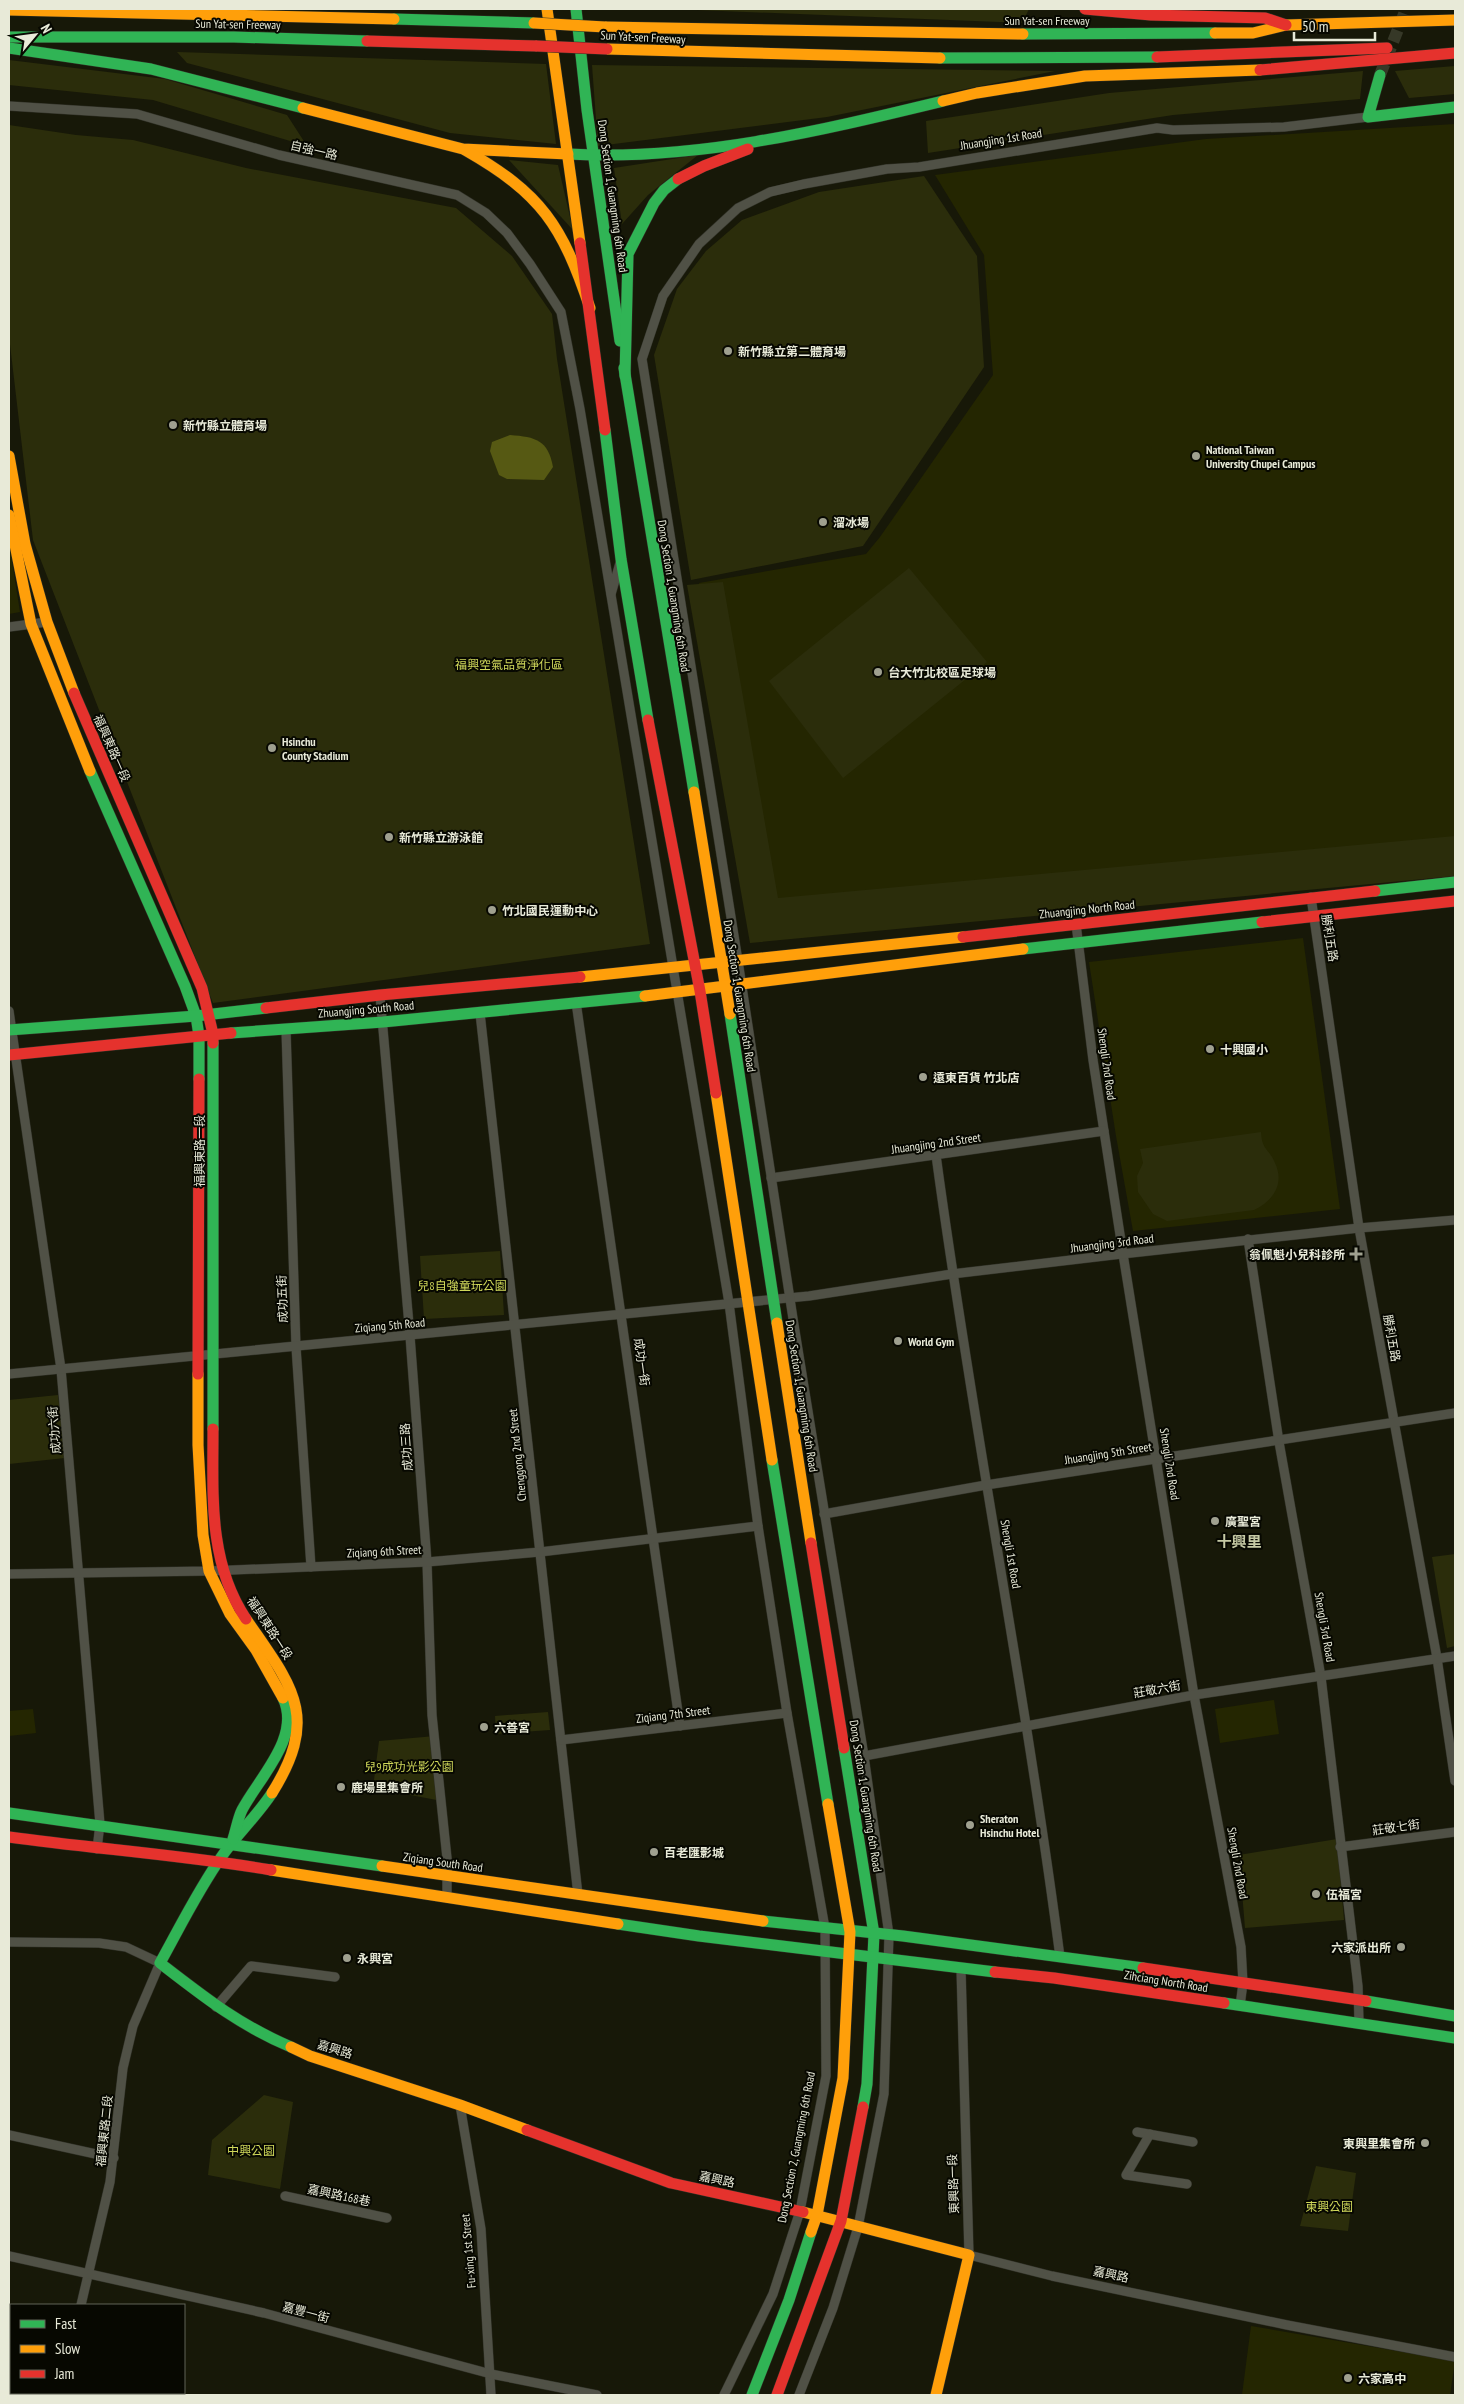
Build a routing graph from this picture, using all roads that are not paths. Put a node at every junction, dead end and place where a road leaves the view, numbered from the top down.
1 (548, 9) edge
2 (576, 9) edge
3 (1085, 9) edge
4 (9, 10) edge
5 (1455, 20) edge
6 (1286, 25) junction
7 (9, 37) edge
8 (1455, 45) edge
9 (9, 48) edge
10 (1455, 53) edge
11 (1380, 75) tunnel mouth
12 (9, 106) edge
13 (1455, 107) edge
14 (1368, 117) junction
15 (771, 140) junction
16 (463, 149) junction
17 (566, 154) junction
18 (594, 155) junction
19 (590, 308) junction
20 (642, 359) joint
21 (625, 376) junction
22 (9, 456) edge
23 (9, 515) edge
24 (621, 559) junction
25 (610, 597) junction
26 (46, 622) junction
27 (31, 624) junction
28 (9, 627) edge
29 (1455, 882) edge
30 (1311, 897) junction
31 (1455, 901) edge
32 (1314, 916) junction
33 (1076, 924) junction
34 (1079, 943) junction
35 (738, 961) junction
36 (722, 962) junction
37 (695, 966) junction
38 (674, 968) junction
39 (742, 986) junction
40 (725, 988) junction
41 (700, 991) junction
42 (678, 992) junction
43 (380, 995) junction
44 (576, 1002) junction
45 (9, 1012) edge
46 (480, 1013) junction
47 (210, 1014) junction
48 (196, 1016) junction
49 (383, 1022) junction
50 (10, 1030) edge
51 (286, 1030) junction
52 (213, 1034) junction
53 (199, 1036) junction
54 (13, 1055) edge
55 (1104, 1132) junction
56 (936, 1155) junction
57 (771, 1178) junction
58 (1455, 1220) edge
59 (1360, 1228) junction
60 (1248, 1239) junction
61 (1123, 1254) junction
62 (952, 1274) junction
63 (790, 1297) junction
64 (773, 1299) junction
65 (748, 1301) junction
66 (729, 1303) junction
67 (622, 1314) junction
68 (516, 1326) junction
69 (410, 1336) junction
70 (296, 1347) junction
71 (213, 1354) junction
72 (198, 1356) junction
73 (61, 1369) junction
74 (9, 1374) edge
75 (1455, 1413) edge
76 (1394, 1423) junction
77 (1279, 1442) junction
78 (1157, 1458) junction
79 (986, 1485) junction
80 (824, 1514) junction
81 (758, 1526) junction
82 (654, 1537) junction
83 (540, 1552) junction
84 (427, 1562) junction
85 (311, 1567) junction
86 (223, 1570) junction
87 (210, 1571) junction
88 (79, 1572) junction
89 (9, 1574) edge
90 (1455, 1656) edge
91 (1437, 1658) junction
92 (1321, 1677) junction
93 (1194, 1695) junction
94 (787, 1713) junction
95 (1028, 1724) junction
96 (680, 1726) junction
97 (561, 1740) junction
98 (864, 1756) junction
99 (1455, 1781) edge
100 (9, 1813) edge
101 (100, 1824) junction
102 (1455, 1832) edge
103 (9, 1838) edge
104 (232, 1842) junction
105 (1340, 1847) junction
106 (97, 1849) junction
107 (221, 1861) junction
108 (447, 1877) junction
109 (578, 1895) junction
110 (447, 1898) junction
111 (825, 1928) junction
112 (850, 1932) junction
113 (874, 1934) junction
114 (889, 1935) junction
115 (9, 1942) edge
116 (825, 1950) junction
117 (849, 1953) junction
118 (872, 1957) junction
119 (1060, 1957) junction
120 (889, 1958) junction
121 (160, 1963) junction
122 (961, 1969) junction
123 (335, 1977) dead end
124 (1243, 1983) junction
125 (1359, 2000) junction
126 (1240, 2006) junction
127 (216, 2007) junction
128 (1455, 2016) edge
129 (1359, 2022) junction
130 (1455, 2038) edge
131 (460, 2106) junction
132 (1137, 2132) dead end
133 (1150, 2134) junction
134 (9, 2135) edge
135 (1193, 2142) dead end
136 (114, 2158) junction
137 (1187, 2184) dead end
138 (285, 2196) dead end
139 (800, 2211) junction
140 (817, 2214) junction
141 (387, 2218) dead end
142 (840, 2222) junction
143 (858, 2227) junction
144 (969, 2255) junction
145 (9, 2256) edge
146 (89, 2272) junction
147 (81, 2304) edge
148 (1455, 2357) edge
149 (491, 2374) junction
150 (491, 2395) edge
151 (597, 2395) edge
152 (724, 2395) edge
153 (752, 2395) edge
154 (777, 2395) edge
155 (799, 2395) edge
156 (936, 2395) edge

1 - 17 main road
2 - 18 main road, Dong Section 1, Guangming 6th Road
3 - 6 main road
4 - 6 main road, Sun Yat-sen Freeway, bridge
5 - 6 main road, Sun Yat-sen Freeway
7 - 8 main road, Sun Yat-sen Freeway, bridge
9 - 16 main road
10 - 15 main road
11 - 14 main road
12 - 25 street, 自強一路
13 - 14 main road, Jhuangjing 1st Road
14 - 20 street, Jhuangjing 1st Road
15 - 18 main road
15 - 21 main road
16 - 17 main road
16 - 19 main road
17 - 18 main road
17 - 19 main road
18 - 21 main road, Dong Section 1, Guangming 6th Road
19 - 24 main road
20 - 35 street, Dong Section 1, Guangming 6th Road
21 - 36 main road, Dong Section 1, Guangming 6th Road
22 - 26 main road, 福興東路一段
23 - 27 main road, 福興東路一段
24 - 25 street
24 - 37 main road
25 - 38 street
26 - 27 street
26 - 47 main road, 福興東路一段
27 - 28 street
27 - 48 main road, 福興東路一段
29 - 30 main road, Zhuangjing North Road
30 - 32 street, 勝利五路
30 - 33 main road, Zhuangjing North Road
31 - 32 main road
32 - 34 main road
32 - 59 street, 勝利五路
33 - 34 street, Shengli 2nd Road
33 - 35 main road, Zhuangjing North Road
34 - 39 main road
34 - 55 street, Shengli 2nd Road
35 - 36 main road, Zhuangjing North Road
35 - 39 street, Dong Section 1, Guangming 6th Road
36 - 37 main road, Zhuangjing South Road
36 - 40 main road, Dong Section 1, Guangming 6th Road
37 - 38 main road, Zhuangjing South Road
37 - 41 main road
38 - 42 street
38 - 43 main road, Zhuangjing South Road
39 - 40 main road
39 - 57 street, Dong Section 1, Guangming 6th Road
40 - 41 main road, Zhuangjing South Road
40 - 64 main road, Dong Section 1, Guangming 6th Road
41 - 42 main road, Zhuangjing South Road
41 - 65 main road
42 - 44 main road, Zhuangjing South Road
42 - 66 street
43 - 47 main road, Zhuangjing South Road
43 - 49 street, 成功三路
44 - 46 main road, Zhuangjing South Road
44 - 67 street, 成功一街
45 - 50 street, 成功六街
46 - 49 main road, Zhuangjing South Road
46 - 68 street, Chenggong 2nd Street
47 - 48 main road, Zhuangjing South Road
47 - 52 main road, 福興東路一段
48 - 50 main road, Zhuangjing South Road
48 - 53 main road, 福興東路一段
49 - 51 main road, Zhuangjing South Road
49 - 69 street, 成功三路
50 - 54 street, 成功六街
51 - 52 main road, Zhuangjing South Road
51 - 70 street, 成功五街
52 - 53 main road, Zhuangjing South Road
52 - 71 main road, 福興東路一段
53 - 54 main road, Zhuangjing South Road
53 - 72 main road, 福興東路一段
54 - 73 street, 成功六街
55 - 56 street, Jhuangjing 2nd Street
55 - 61 street, Shengli 2nd Road
56 - 57 street, Jhuangjing 2nd Street
56 - 62 street, Shengli 1st Road
57 - 63 street, Dong Section 1, Guangming 6th Road
58 - 59 street, Jhuangjing 3rd Road
59 - 60 street, Jhuangjing 3rd Road
59 - 76 street, 勝利五路
60 - 61 street, Jhuangjing 3rd Road
60 - 77 street, Shengli 3rd Road
61 - 62 street, Jhuangjing 3rd Road
61 - 78 street, Shengli 2nd Road
62 - 63 street, Jhuangjing 3rd Road
62 - 79 street, Shengli 1st Road
63 - 64 street, Jhuangjing 3rd Road
63 - 80 street, Dong Section 1, Guangming 6th Road
64 - 65 street, Ziqiang 5th Road
64 - 113 main road, Dong Section 1, Guangming 6th Road
65 - 66 street, Ziqiang 5th Road
65 - 112 main road
66 - 67 street, Ziqiang 5th Road
66 - 81 street
67 - 68 street, Ziqiang 5th Road
67 - 82 street, 成功一街
68 - 69 street, Ziqiang 5th Road
68 - 83 street, Chenggong 2nd Street
69 - 70 street, Ziqiang 5th Road
69 - 84 street, 成功三路
70 - 71 street, Ziqiang 5th Road
70 - 85 street, 成功五街
71 - 72 street, Ziqiang 5th Road
71 - 86 main road, 福興東路一段
72 - 73 street, Ziqiang 5th Road
72 - 87 main road, 福興東路一段
73 - 74 street, Ziqiang 5th Road
73 - 88 street, 成功六街
75 - 76 street, Jhuangjing 5th Street
76 - 77 street, Jhuangjing 5th Street
76 - 91 street, 勝利五路
77 - 78 street, Jhuangjing 5th Street
77 - 92 street, Shengli 3rd Road
78 - 79 street, Jhuangjing 5th Street
78 - 93 street, Shengli 2nd Road
79 - 80 street, Jhuangjing 5th Street
79 - 95 street, Shengli 1st Road
80 - 98 street, Dong Section 1, Guangming 6th Road
81 - 82 street, Ziqiang 6th Street
81 - 94 street
82 - 83 street, Ziqiang 6th Street
82 - 96 street, 成功一街
83 - 84 street, Ziqiang 6th Street
83 - 97 street, Chenggong 2nd Street
84 - 85 street, Ziqiang 6th Street
84 - 108 street, 成功三路
85 - 86 street, Ziqiang 6th Street
86 - 87 street, Ziqiang 6th Street
86 - 104 main road, 福興東路一段
87 - 88 street, Ziqiang 6th Street
87 - 104 main road, 福興東路一段
88 - 89 street, Ziqiang 6th Street
88 - 101 street, 成功六街
90 - 91 street, 莊敬六街
91 - 92 street, 莊敬六街
91 - 99 street, 勝利五路
92 - 93 street, 莊敬六街
92 - 105 street, Shengli 3rd Road
93 - 95 street, 莊敬六街
93 - 124 street, Shengli 2nd Road
94 - 96 street, Ziqiang 7th Street
94 - 111 street
95 - 98 street, 莊敬六街
95 - 119 street, Shengli 1st Road
96 - 97 street, Ziqiang 7th Street
97 - 109 street, Chenggong 2nd Street
98 - 114 street, Dong Section 1, Guangming 6th Road
100 - 101 main road, Ziqiang South Road
101 - 104 main road, Ziqiang South Road
101 - 106 street, 成功六街
102 - 105 street, 莊敬七街
103 - 106 main road
104 - 107 main road, 福興東路一段
104 - 108 main road, Ziqiang South Road
105 - 125 street, Shengli 3rd Road
106 - 107 main road
107 - 110 main road
107 - 121 main road, 福興東路一段
108 - 109 main road, Ziqiang South Road
108 - 110 street, 成功三路
109 - 111 main road, Ziqiang South Road
110 - 116 main road
111 - 112 main road, Ziqiang South Road
111 - 116 street
112 - 113 main road, Ziqiang South Road
112 - 117 main road
113 - 114 main road, Zihciang North Road
113 - 118 main road, Dong Section 1, Guangming 6th Road
114 - 119 main road, Zihciang North Road
114 - 120 street, Dong Section 1, Guangming 6th Road
115 - 121 street, 嘉興路
116 - 117 main road, Zihciang North Road
116 - 139 street, Dong Section 2, Guangming 6th Road
117 - 118 main road, Zihciang North Road
117 - 140 main road
118 - 120 main road, Zihciang North Road
118 - 142 main road
119 - 124 main road, Zihciang North Road
120 - 122 main road, Zihciang North Road
120 - 143 street
121 - 127 main road, 嘉興路
121 - 136 street, 福興東路二段
122 - 126 main road, Zihciang North Road
122 - 144 street, 東興路一段
123 - 127 street
124 - 125 main road, Zihciang North Road
124 - 126 street, Shengli 2nd Road
125 - 128 main road, Zihciang North Road
125 - 129 street, Shengli 3rd Road
126 - 129 main road, Zihciang North Road
127 - 131 main road, 嘉興路
129 - 130 main road, Zihciang North Road
131 - 139 main road, 嘉興路
131 - 149 street, Fu-xing 1st Street
132 - 133 street
133 - 135 street
133 - 137 street
134 - 136 street
136 - 146 street, 福興東路二段
138 - 141 street, 嘉興路168巷
139 - 140 main road, 嘉興路
139 - 152 street, Dong Section 2, Guangming 6th Road
140 - 142 main road, 嘉興路
140 - 153 main road
142 - 143 main road, 嘉興路
142 - 154 main road
143 - 144 main road, 嘉興路
143 - 155 street
144 - 148 street, 嘉興路
144 - 156 main road, 東興路一段
145 - 146 street, 嘉豐一街
146 - 147 street, 福興東路二段
146 - 149 street, 嘉豐一街
149 - 150 street, Fu-xing 1st Street
149 - 151 street, 嘉豐一街

